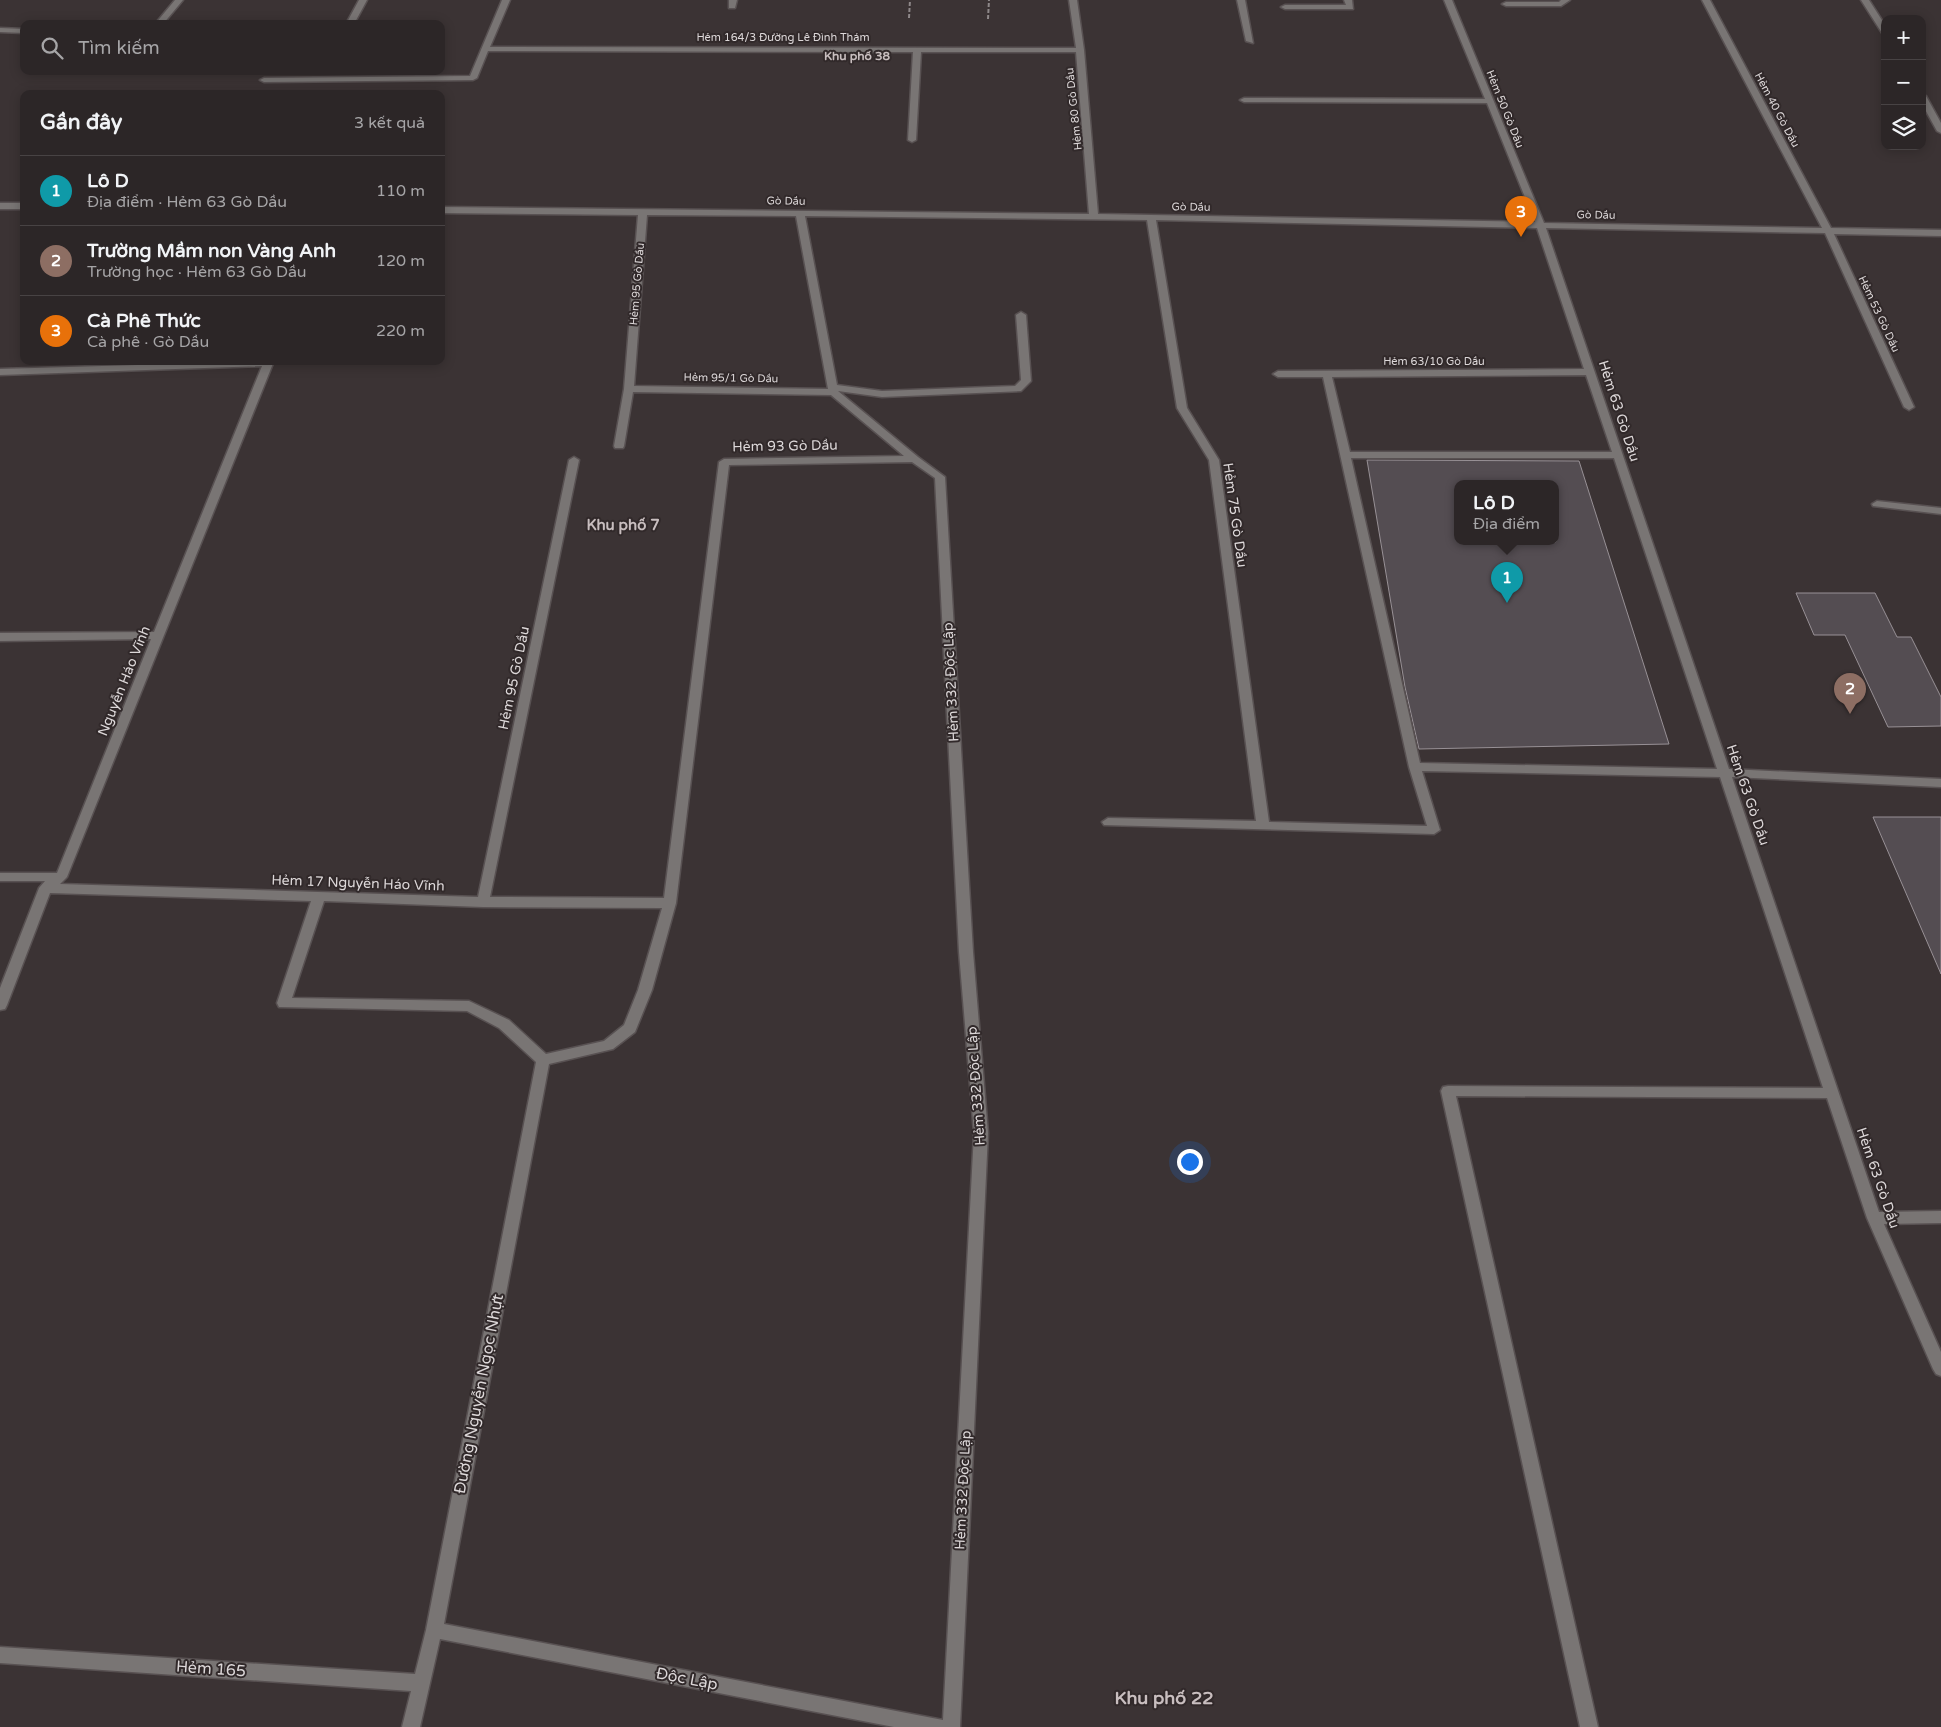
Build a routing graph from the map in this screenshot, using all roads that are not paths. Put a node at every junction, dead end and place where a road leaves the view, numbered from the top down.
1 (179, 0) edge
2 (363, 0) edge
3 (506, 0) edge
4 (1073, 0) edge
5 (1242, 0) edge
6 (1348, 0) edge
7 (1448, 0) edge
8 (1566, 0) edge
9 (1706, 0) edge
10 (1865, 0) edge
11 (1506, 4) dead end
12 (1285, 7) dead end
13 (162, 20) edge
14 (352, 20) edge
15 (1881, 25) edge
16 (0, 30) edge
17 (20, 31) edge
18 (1250, 40) dead end
19 (486, 49) junction
20 (917, 49) junction
21 (1080, 50) junction
22 (323, 75) edge
23 (264, 80) dead end
24 (321, 80) junction
25 (1244, 100) dead end
26 (1489, 101) junction
27 (1926, 103) edge
28 (1941, 131) edge
29 (912, 140) dead end
30 (0, 206) edge
31 (20, 206) edge
32 (445, 210) edge
33 (643, 211) junction
34 (800, 213) junction
35 (1094, 217) junction
36 (1151, 217) junction
37 (1541, 226) junction
38 (1828, 231) junction
39 (1941, 233) edge
40 (1021, 314) dead end
41 (188, 365) edge
42 (268, 365) edge
43 (0, 372) edge
44 (1590, 372) junction
45 (1278, 374) dead end
46 (1327, 374) junction
47 (629, 389) junction
48 (833, 390) junction
49 (1909, 407) dead end
50 (619, 446) dead end
51 (1347, 455) junction
52 (1618, 455) junction
53 (914, 459) junction
54 (574, 460) dead end
55 (1877, 504) dead end
56 (1941, 511) edge
57 (159, 635) junction
58 (0, 637) edge
59 (1415, 767) junction
60 (1725, 773) junction
61 (1941, 782) edge
62 (1108, 822) dead end
63 (1263, 825) junction
64 (0, 877) edge
65 (61, 877) junction
66 (45, 888) junction
67 (319, 896) junction
68 (483, 902) junction
69 (670, 903) junction
70 (0, 1005) edge
71 (543, 1060) junction
72 (1833, 1093) junction
73 (1941, 1217) edge
74 (1874, 1218) junction
75 (1941, 1368) edge
76 (434, 1630) junction
77 (0, 1655) edge
78 (421, 1683) junction
79 (410, 1727) edge
80 (939, 1727) edge
81 (951, 1727) edge
82 (1589, 1727) edge

1 - 13 street
2 - 14 street
3 - 19 street
4 - 21 street, Hẻm 80 Gò Dầu
5 - 18 street
6 - 12 street
7 - 26 street, Hẻm 50 Gò Dầu
8 - 11 street
9 - 38 street, Hẻm 40 Gò Dầu
10 - 15 street
16 - 17 street
19 - 20 street, Hẻm 164/3 Đường Lê Đình Thám
19 - 24 street
20 - 21 street, Hẻm 164/3 Đường Lê Đình Thám
20 - 29 street
21 - 35 street, Hẻm 80 Gò Dầu
22 - 24 street
23 - 24 street
25 - 26 street
26 - 37 street, Hẻm 50 Gò Dầu
27 - 28 street
30 - 31 street
32 - 33 street, Gò Dầu
33 - 34 street, Gò Dầu
33 - 47 street, Hẻm 95 Gò Dầu
34 - 35 street, Gò Dầu
34 - 48 street
35 - 36 street, Gò Dầu
36 - 37 street, Gò Dầu
36 - 63 street, Hẻm 75 Gò Dầu
37 - 38 street, Gò Dầu
37 - 44 street, Hẻm 63 Gò Dầu
38 - 39 street, Gò Dầu
38 - 49 street, Hẻm 53 Gò Dầu
40 - 48 street, Hẻm 95/1 Gò Dầu
41 - 43 street
42 - 57 street, Nguyễn Háo Vĩnh
44 - 46 street, Hẻm 63/10 Gò Dầu
44 - 52 street, Hẻm 63 Gò Dầu
45 - 46 street, Hẻm 63/10 Gò Dầu
46 - 51 street
47 - 48 street, Hẻm 95/1 Gò Dầu
47 - 50 street, Hẻm 95 Gò Dầu
48 - 53 street
51 - 52 street
51 - 59 street
52 - 60 street, Hẻm 63 Gò Dầu
53 - 69 street, Hẻm 93 Gò Dầu
53 - 81 street, Hẻm 332 Độc Lập
54 - 68 street, Hẻm 95 Gò Dầu
55 - 56 street
57 - 58 street
57 - 65 street, Nguyễn Háo Vĩnh
59 - 60 street
59 - 63 street
60 - 61 street
60 - 72 street, Hẻm 63 Gò Dầu
62 - 63 street
64 - 65 street
65 - 66 street
66 - 67 street, Hẻm 17 Nguyễn Háo Vĩnh
66 - 70 street
67 - 68 street, Hẻm 17 Nguyễn Háo Vĩnh
67 - 71 street
68 - 69 street, Hẻm 17 Nguyễn Háo Vĩnh
69 - 71 street
71 - 76 street, Đường Nguyễn Ngọc Nhựt
72 - 74 street, Hẻm 63 Gò Dầu
72 - 82 street
73 - 74 street
74 - 75 street, Hẻm 63 Gò Dầu
76 - 78 street, Đường Nguyễn Ngọc Nhựt
76 - 80 street, Độc Lập
77 - 78 street, Hẻm 165
78 - 79 street, Đường Nguyễn Ngọc Nhựt

